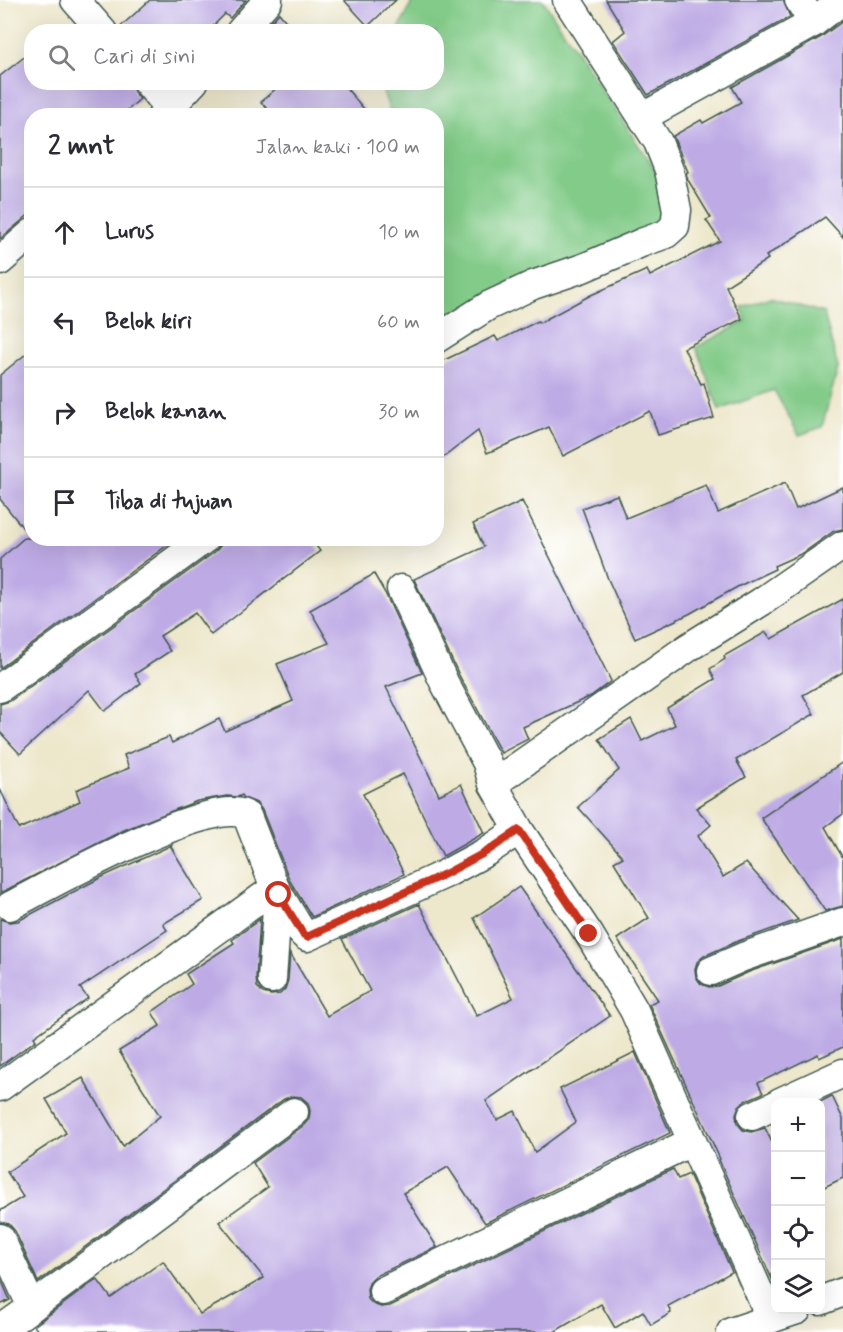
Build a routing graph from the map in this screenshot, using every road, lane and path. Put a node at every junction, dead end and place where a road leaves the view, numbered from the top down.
1 (75, 0) edge
2 (268, 0) edge
3 (567, 0) edge
4 (843, 0) edge
5 (806, 11) edge
6 (96, 24) edge
7 (247, 24) edge
8 (159, 90) edge
9 (179, 104) edge
10 (643, 117) junction
11 (24, 240) edge
12 (0, 261) edge
13 (444, 334) edge
14 (843, 545) edge
15 (195, 546) edge
16 (401, 589) dead end
17 (0, 688) edge
18 (493, 784) junction
19 (519, 830) junction
20 (277, 892) junction
21 (10, 906) dead end
22 (843, 922) edge
23 (711, 971) dead end
24 (272, 980) dead end
25 (843, 1072) edge
26 (0, 1087) edge
27 (788, 1098) edge
28 (294, 1112) dead end
29 (691, 1142) junction
30 (0, 1238) edge
31 (771, 1290) edge
32 (383, 1291) dead end
33 (843, 1292) edge
34 (825, 1299) edge
35 (32, 1307) junction
36 (784, 1314) edge
37 (0, 1330) edge
38 (730, 1332) edge

1 - 6 street
2 - 7 street
3 - 10 street
4 - 5 street
5 - 10 street
8 - 9 street
10 - 13 street
11 - 12 street
14 - 18 street
15 - 17 street
16 - 18 street
18 - 19 street
19 - 20 street
19 - 29 street
20 - 21 street
20 - 24 street
20 - 26 street
22 - 23 street
25 - 27 street
28 - 35 street
29 - 31 street
29 - 32 street
30 - 35 street
33 - 34 street
35 - 37 street
36 - 38 street

